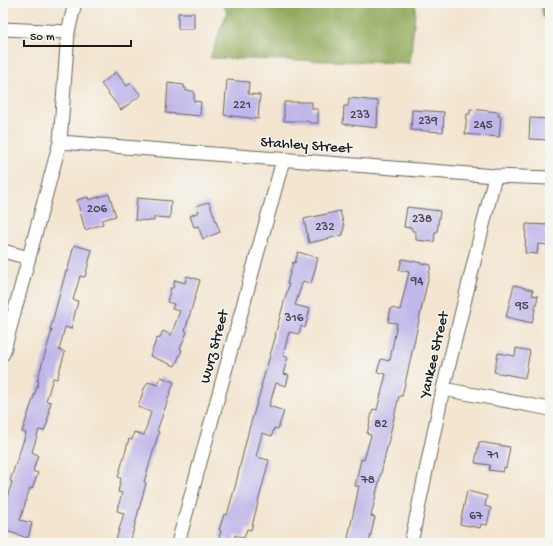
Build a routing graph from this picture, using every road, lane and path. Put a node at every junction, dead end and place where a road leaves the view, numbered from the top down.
1 (76, 3) edge
2 (3, 29) edge
3 (68, 32) junction
4 (60, 142) junction
5 (283, 160) junction
6 (495, 176) junction
7 (550, 178) edge
8 (3, 251) edge
9 (29, 258) junction
10 (3, 354) edge
11 (442, 389) junction
12 (550, 409) edge
13 (178, 543) edge
14 (411, 543) edge

1 - 3 street
2 - 3 street
3 - 4 street
4 - 5 street, Stahley Street
4 - 9 street
5 - 6 street, Stahley Street
5 - 13 street, Wurz Street
6 - 7 street, Stahley Street
6 - 11 street, Yankee Street
8 - 9 street
9 - 10 street
11 - 12 street
11 - 14 street, Yankee Street

